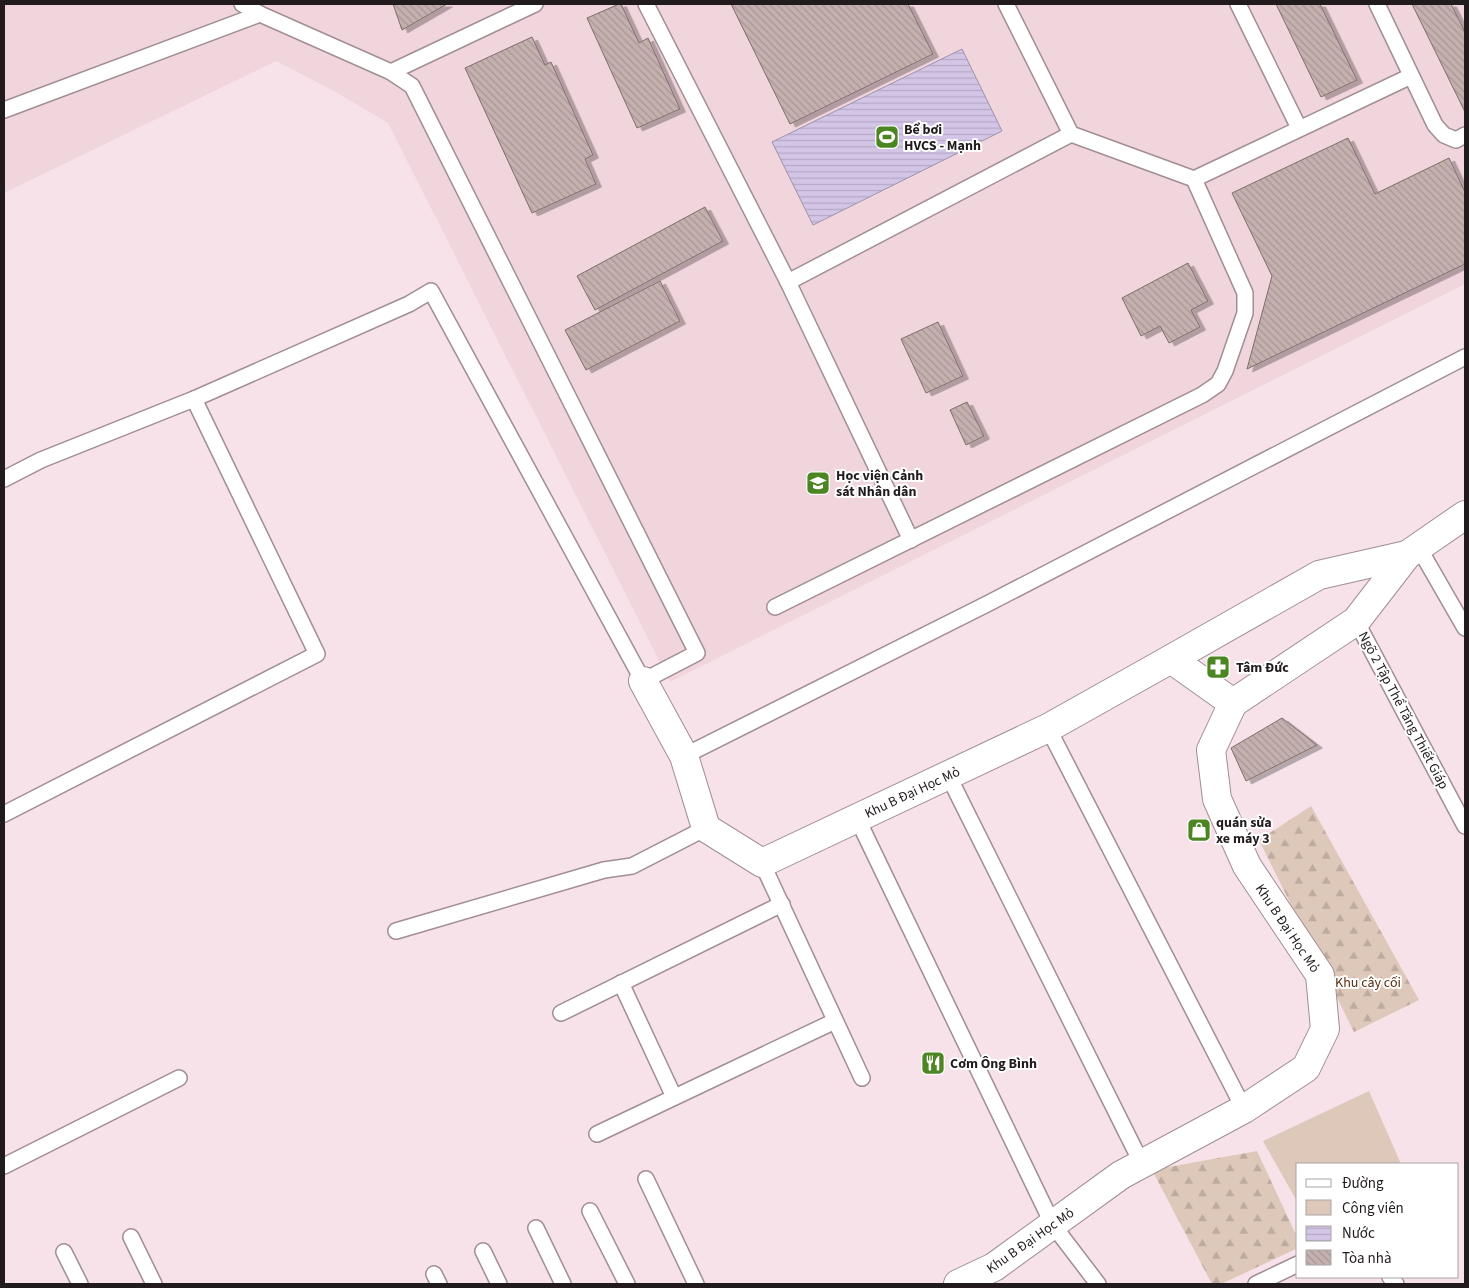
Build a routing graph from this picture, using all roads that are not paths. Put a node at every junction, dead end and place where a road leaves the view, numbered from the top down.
1 (242, 4) edge
2 (535, 4) edge
3 (646, 4) edge
4 (1006, 4) edge
5 (1238, 4) edge
6 (1377, 4) edge
7 (260, 14) junction
8 (392, 72) junction
9 (1411, 76) junction
10 (4, 110) edge
11 (1299, 128) junction
12 (1072, 134) junction
13 (1465, 135) edge
14 (1194, 179) junction
15 (788, 282) junction
16 (1465, 357) edge
17 (194, 399) junction
18 (4, 479) edge
19 (1465, 514) edge
20 (912, 540) junction
21 (1413, 552) junction
22 (776, 607) dead end
23 (1356, 621) junction
24 (1465, 628) edge
25 (1172, 659) junction
26 (643, 682) junction
27 (1233, 703) junction
28 (1048, 728) junction
29 (684, 756) junction
30 (948, 775) junction
31 (4, 814) edge
32 (857, 818) junction
33 (1465, 826) edge
34 (706, 828) junction
35 (762, 863) junction
36 (782, 904) junction
37 (396, 931) dead end
38 (621, 983) junction
39 (561, 1013) dead end
40 (835, 1021) junction
41 (179, 1078) dead end
42 (862, 1078) dead end
43 (674, 1097) junction
44 (1244, 1109) junction
45 (597, 1134) dead end
46 (1141, 1162) junction
47 (4, 1166) edge
48 (646, 1179) dead end
49 (590, 1210) dead end
50 (1053, 1226) junction
51 (536, 1228) dead end
52 (131, 1237) dead end
53 (483, 1251) dead end
54 (64, 1252) dead end
55 (1296, 1265) edge
56 (80, 1284) edge
57 (154, 1284) edge
58 (499, 1284) edge
59 (563, 1284) edge
60 (627, 1284) edge
61 (696, 1284) edge
62 (958, 1284) edge
63 (1098, 1284) edge
64 (1256, 1284) edge

1 - 7 lane
2 - 8 lane
3 - 15 lane
4 - 12 lane
5 - 11 lane
6 - 9 lane
7 - 8 lane
7 - 10 lane
8 - 26 lane
9 - 11 lane
9 - 13 lane
11 - 14 lane
12 - 14 lane
12 - 15 lane
14 - 20 lane
15 - 20 lane
16 - 29 lane
17 - 18 lane
17 - 26 lane
17 - 31 lane
19 - 21 street, Khu B Đại Học Mỏ
20 - 22 lane
21 - 23 street
21 - 24 lane
21 - 25 street, Khu B Đại Học Mỏ
23 - 27 street
23 - 33 lane, Ngõ 2 Tập Thể Tăng Thiết Giáp
25 - 27 street
25 - 28 street, Khu B Đại Học Mỏ
26 - 29 street
27 - 44 street, Khu B Đại Học Mỏ
28 - 30 street, Khu B Đại Học Mỏ
28 - 44 lane
29 - 34 street
30 - 32 street, Khu B Đại Học Mỏ
30 - 46 lane
32 - 35 street, Khu B Đại Học Mỏ
32 - 50 lane
34 - 35 street
34 - 37 lane
35 - 36 lane
36 - 38 lane
36 - 40 lane
38 - 39 lane
38 - 43 lane
40 - 42 lane
40 - 43 lane
41 - 47 lane
43 - 45 lane
44 - 46 street, Khu B Đại Học Mỏ
46 - 50 street, Khu B Đại Học Mỏ
48 - 61 lane
49 - 60 lane
50 - 62 street, Khu B Đại Học Mỏ
50 - 63 lane
51 - 59 lane
52 - 57 lane
53 - 58 lane
54 - 56 lane
55 - 64 lane

